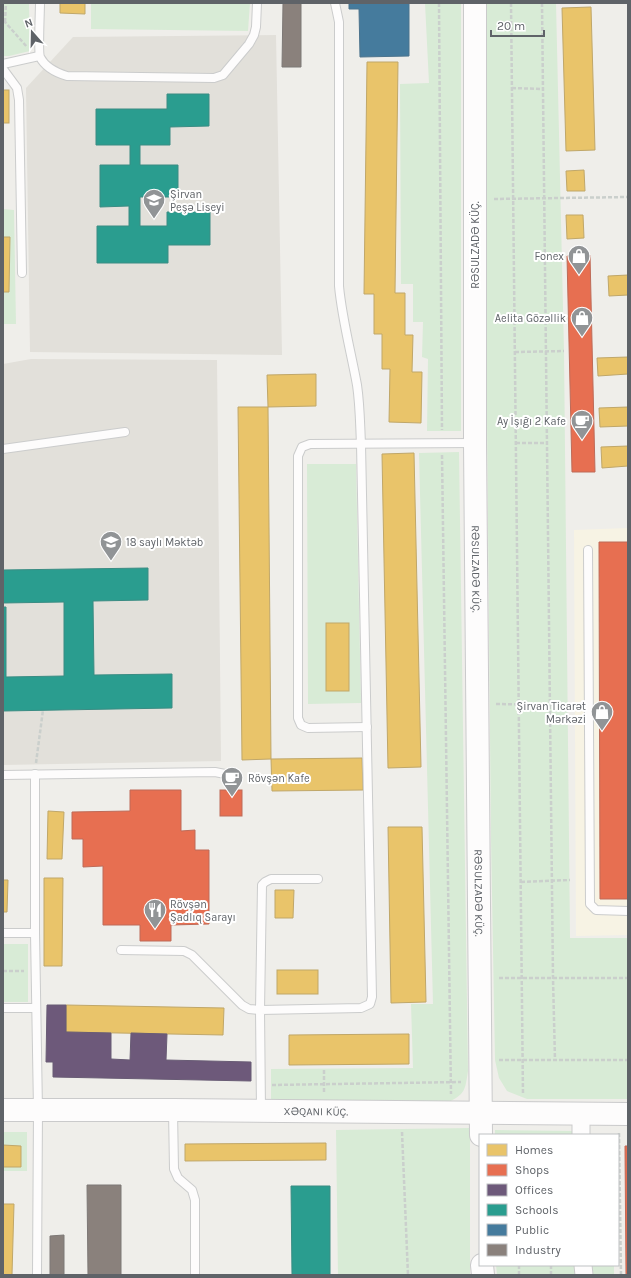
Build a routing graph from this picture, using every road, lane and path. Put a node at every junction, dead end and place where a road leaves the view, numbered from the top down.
1 (6, 3) edge
2 (40, 3) edge
3 (257, 3) edge
4 (335, 3) edge
5 (439, 3) edge
6 (475, 3) edge
7 (511, 3) edge
8 (542, 3) edge
9 (4, 22) edge
10 (30, 51) dead end
11 (39, 56) junction
12 (3, 64) edge
13 (3, 68) edge
14 (512, 88) junction
15 (543, 89) junction
16 (628, 197) edge
17 (492, 199) dead end
18 (513, 199) junction
19 (545, 199) junction
20 (22, 273) dead end
21 (564, 351) dead end
22 (515, 352) junction
23 (546, 352) junction
24 (125, 432) dead end
25 (442, 443) junction
26 (475, 443) junction
27 (516, 443) junction
28 (547, 443) junction
29 (361, 444) junction
30 (3, 449) edge
31 (588, 550) dead end
32 (490, 704) dead end
33 (519, 704) junction
34 (550, 704) junction
35 (568, 705) dead end
36 (42, 710) dead end
37 (367, 727) junction
38 (35, 774) junction
39 (3, 775) edge
40 (233, 782) dead end
41 (318, 879) dead end
42 (570, 880) dead end
43 (552, 881) junction
44 (521, 882) junction
45 (628, 911) edge
46 (3, 933) edge
47 (35, 933) junction
48 (121, 950) dead end
49 (3, 971) edge
50 (28, 971) dead end
51 (494, 978) dead end
52 (522, 978) junction
53 (553, 978) junction
54 (628, 978) edge
55 (3, 1008) edge
56 (36, 1008) junction
57 (260, 1010) junction
58 (496, 1060) dead end
59 (522, 1060) junction
60 (555, 1060) junction
61 (628, 1060) edge
62 (324, 1068) dead end
63 (451, 1082) junction
64 (466, 1082) dead end
65 (324, 1084) junction
66 (271, 1085) dead end
67 (324, 1096) dead end
68 (523, 1097) dead end
69 (450, 1101) dead end
70 (3, 1110) edge
71 (38, 1110) junction
72 (173, 1110) junction
73 (261, 1111) junction
74 (481, 1114) junction
75 (624, 1114) edge
76 (581, 1124) edge
77 (402, 1129) dead end
78 (481, 1134) edge
79 (37, 1275) edge
80 (195, 1275) edge
81 (408, 1275) edge
82 (621, 1275) edge

1 - 9 path
2 - 11 lane
3 - 11 lane
4 - 29 lane
5 - 25 path
6 - 26 main road, RƏSULZADƏ KÜÇ.
7 - 14 path
8 - 15 path
9 - 10 path
11 - 12 lane
13 - 20 lane
14 - 15 path
14 - 18 path
15 - 19 path
16 - 19 path
17 - 18 path
18 - 19 path
18 - 22 path
19 - 23 path
21 - 23 path
22 - 23 path
22 - 27 path
23 - 28 path
24 - 30 lane
25 - 26 lane
25 - 29 lane
25 - 63 path
26 - 74 main road, RƏSULZADƏ KÜÇ.
27 - 28 path
27 - 33 path
28 - 34 path
29 - 37 lane
29 - 37 lane
31 - 45 lane
32 - 33 path
33 - 34 path
33 - 44 path
34 - 35 path
34 - 43 path
36 - 38 path
37 - 57 lane
38 - 39 lane
38 - 40 lane
38 - 47 lane
41 - 57 lane
42 - 43 path
43 - 44 path
43 - 53 path
44 - 52 path
46 - 47 lane
47 - 56 lane
48 - 57 lane
49 - 50 path
51 - 52 path
52 - 53 path
52 - 59 path
53 - 54 path
53 - 60 path
55 - 56 lane
56 - 71 lane
57 - 73 lane
58 - 59 path
59 - 60 path
59 - 68 path
60 - 61 path
62 - 65 path
63 - 64 path
63 - 65 path
63 - 69 path
65 - 66 path
65 - 67 path
70 - 71 main road, XƏQANI KÜÇ.
71 - 72 main road, XƏQANI KÜÇ.
71 - 79 lane
72 - 73 main road, XƏQANI KÜÇ.
72 - 80 lane
73 - 74 main road, XƏQANI KÜÇ.
74 - 76 main road, XƏQANI KÜÇ.
74 - 78 main road, RƏSULZADƏ KÜÇ.
75 - 76 main road, XƏQANI KÜÇ.
75 - 82 path
77 - 81 path

